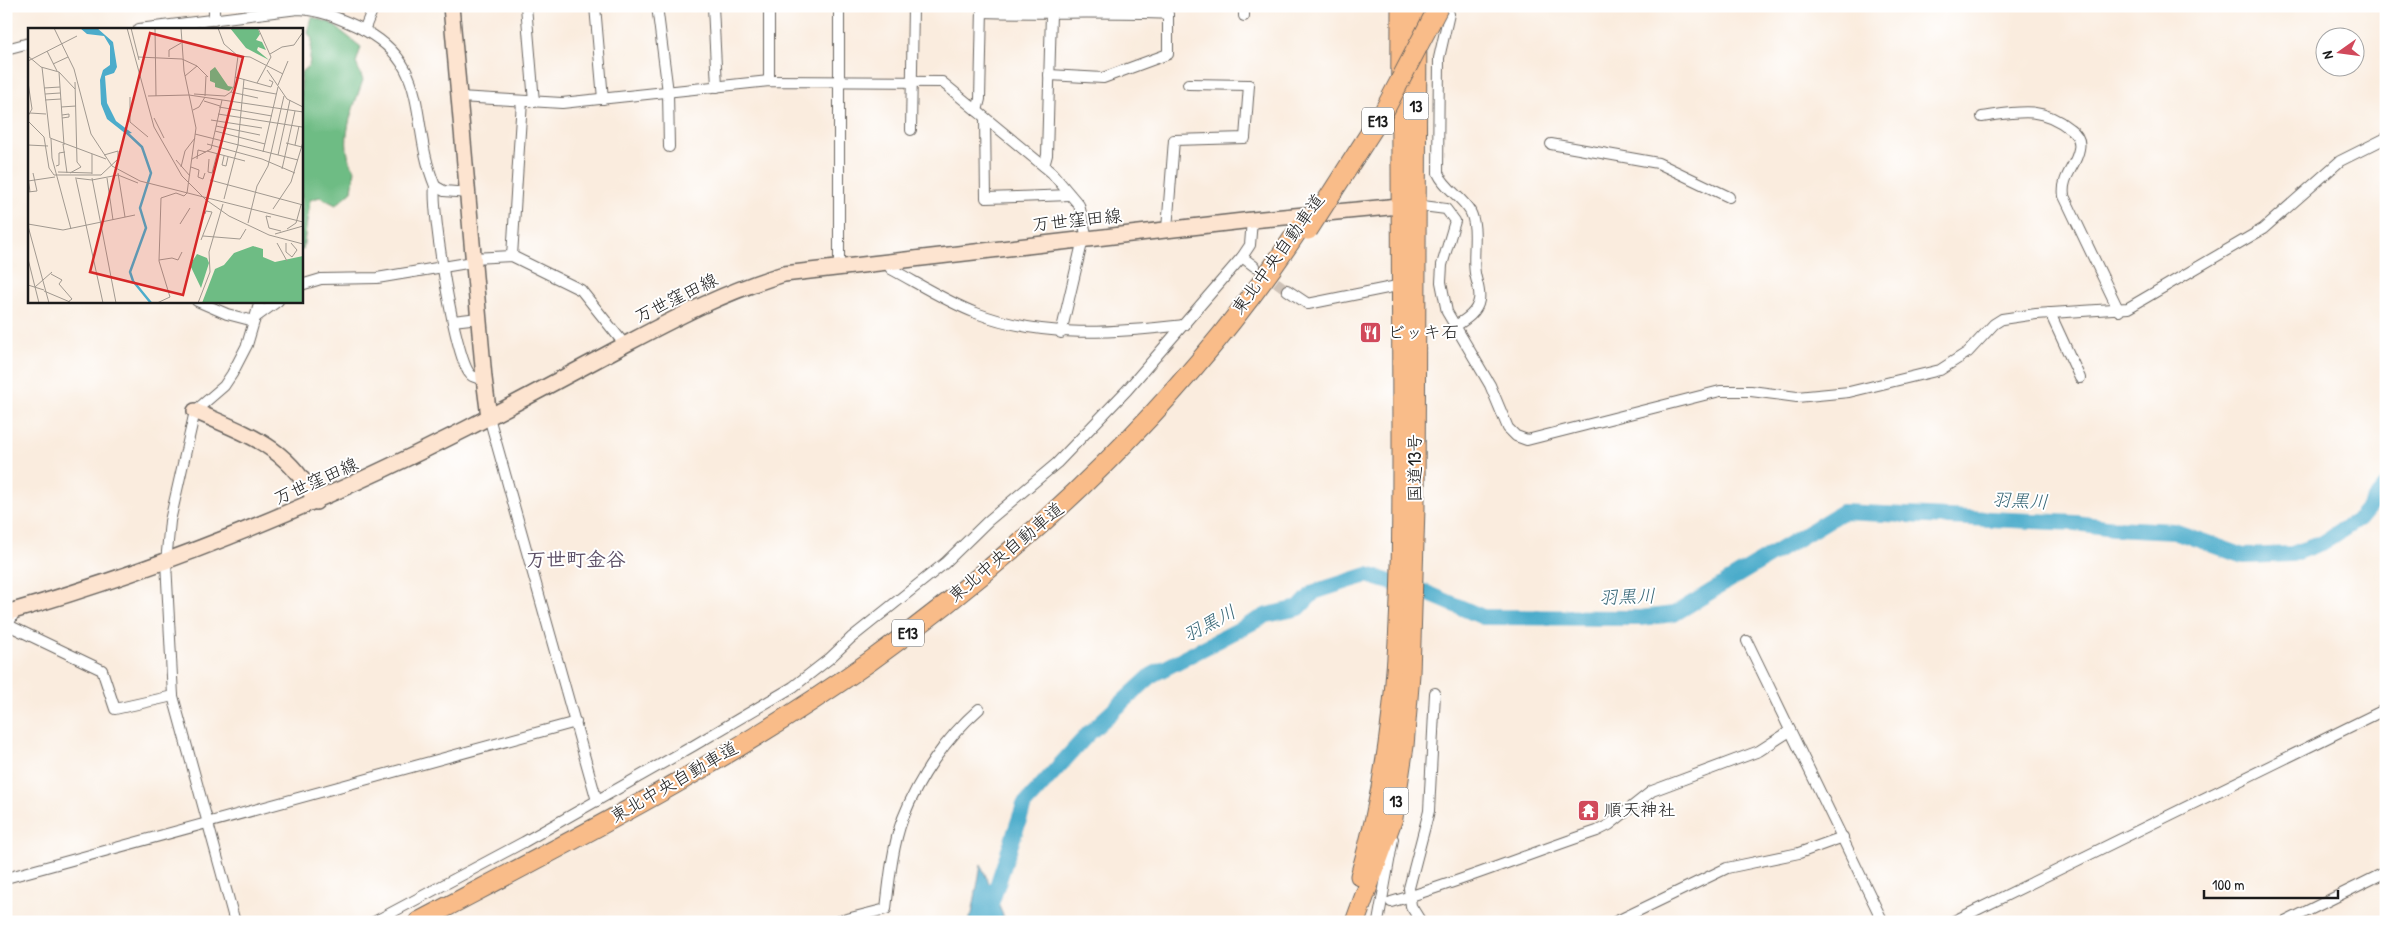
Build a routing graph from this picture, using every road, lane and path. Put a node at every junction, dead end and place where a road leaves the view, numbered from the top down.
1 (214, 6) edge
2 (374, 6) edge
3 (452, 6) edge
4 (526, 6) edge
5 (595, 6) edge
6 (657, 6) edge
7 (713, 6) edge
8 (769, 6) edge
9 (839, 6) edge
10 (913, 6) edge
11 (1401, 6) edge
12 (1417, 6) edge
13 (1430, 6) edge
14 (1439, 6) edge
15 (1446, 6) edge
16 (982, 9) edge
17 (1051, 14) junction
18 (214, 20) junction
19 (147, 28) edge
20 (364, 30) junction
21 (28, 42) edge
22 (6, 49) edge
23 (1049, 75) junction
24 (769, 81) junction
25 (838, 81) junction
26 (912, 82) junction
27 (1188, 84) dead end
28 (717, 87) junction
29 (668, 92) junction
30 (459, 97) junction
31 (603, 99) junction
32 (522, 101) junction
33 (534, 102) junction
34 (981, 114) junction
35 (1982, 117) dead end
36 (911, 130) dead end
37 (2386, 138) edge
38 (1551, 144) dead end
39 (670, 147) dead end
40 (1044, 166) junction
41 (434, 186) junction
42 (468, 192) junction
43 (1070, 195) junction
44 (1729, 197) dead end
45 (1408, 205) junction
46 (1252, 220) junction
47 (1305, 228) junction
48 (1167, 229) junction
49 (1085, 238) junction
50 (512, 256) junction
51 (1242, 257) junction
52 (473, 260) junction
53 (885, 260) junction
54 (839, 266) junction
55 (1254, 266) tunnel mouth
56 (442, 268) junction
57 (302, 285) edge
58 (1402, 285) junction
59 (1287, 290) tunnel mouth
60 (199, 302) edge
61 (260, 302) edge
62 (277, 302) edge
63 (2119, 310) junction
64 (2050, 313) junction
65 (478, 318) junction
66 (255, 319) junction
67 (454, 322) junction
68 (1184, 325) junction
69 (1454, 327) junction
70 (1061, 333) junction
71 (625, 345) junction
72 (484, 378) junction
73 (2080, 378) dead end
74 (195, 411) junction
75 (489, 417) junction
76 (316, 502) junction
77 (1409, 508) junction
78 (166, 562) junction
79 (10, 612) edge
80 (1747, 642) dead end
81 (1403, 674) junction
82 (1435, 693) dead end
83 (173, 696) junction
84 (2386, 708) edge
85 (979, 709) dead end
86 (576, 722) junction
87 (1790, 731) junction
88 (597, 801) junction
89 (1396, 801) junction
90 (209, 823) junction
91 (1843, 838) junction
92 (2386, 872) edge
93 (6, 878) edge
94 (1408, 897) junction
95 (1391, 902) dead end
96 (235, 922) edge
97 (374, 922) edge
98 (418, 922) edge
99 (437, 922) edge
100 (835, 922) edge
101 (1344, 922) edge
102 (1356, 922) edge
103 (1378, 922) edge
104 (1421, 922) edge
105 (1615, 922) edge
106 (1883, 922) edge
107 (1952, 922) edge
108 (2285, 922) edge

1 - 18 street
2 - 20 street
3 - 30 main road
4 - 33 street
5 - 31 street
6 - 29 street
7 - 28 street
8 - 24 street
9 - 25 street
10 - 26 street
11 - 45 highway, 国道13号 / 13
12 - 45 highway, 国道13号 / 13
13 - 47 highway, 東北中央自動車道 / E13
14 - 47 highway, 東北中央自動車道 / E13, bridge
15 - 69 street
16 - 17 street
16 - 34 street
17 - 23 street
17 - 23 street
18 - 19 street
18 - 20 street
20 - 41 street
21 - 22 street
23 - 40 street
24 - 25 street
24 - 28 street
25 - 26 street
25 - 54 street
26 - 34 street
26 - 36 street
27 - 48 street
28 - 29 street
29 - 31 street
29 - 39 street
30 - 32 street
30 - 42 main road
31 - 33 street
32 - 33 street
32 - 50 street
34 - 40 street
34 - 43 street
35 - 63 street
37 - 63 street
38 - 44 street
40 - 43 street
41 - 42 street
41 - 56 street
42 - 52 main road
43 - 49 street
45 - 46 main road, 万世窪田線
45 - 58 highway, 国道13号 / 13
45 - 69 street
45 - 77 highway, 国道13号 / 13
46 - 48 main road, 万世窪田線
46 - 51 street
47 - 98 highway, 東北中央自動車道 / E13
47 - 99 highway, 東北中央自動車道 / E13
48 - 49 main road, 万世窪田線
49 - 53 main road, 万世窪田線
49 - 70 street
50 - 52 street
50 - 71 street
51 - 55 street
51 - 68 street
52 - 56 street
52 - 65 main road
53 - 54 main road, 万世窪田線
53 - 70 street
54 - 71 main road, 万世窪田線
56 - 57 street
56 - 67 street
58 - 59 street
58 - 77 highway, 国道13号 / 13
60 - 66 street
61 - 66 street
62 - 66 street
63 - 64 street
64 - 69 street
64 - 73 street
65 - 67 street
65 - 72 main road
66 - 74 street
67 - 72 street
68 - 70 street
68 - 88 street
71 - 75 main road, 万世窪田線
72 - 75 main road
74 - 76 main road
74 - 78 street
75 - 76 main road, 万世窪田線
75 - 86 street
76 - 78 main road, 万世窪田線
77 - 81 highway, 国道13号 / 13
78 - 79 main road, 万世窪田線
78 - 83 street
79 - 83 street
80 - 87 street
81 - 89 highway, 国道13号 / 13
81 - 101 highway, 国道13号 / 13
82 - 94 street
83 - 90 street
84 - 107 street
85 - 100 street
86 - 88 street
86 - 90 street
87 - 91 street
87 - 94 street
88 - 97 street
89 - 102 highway, 国道13号 / 13
89 - 103 street
90 - 93 street
90 - 96 street
91 - 105 street
91 - 106 street
92 - 108 street
94 - 95 street
94 - 104 street

